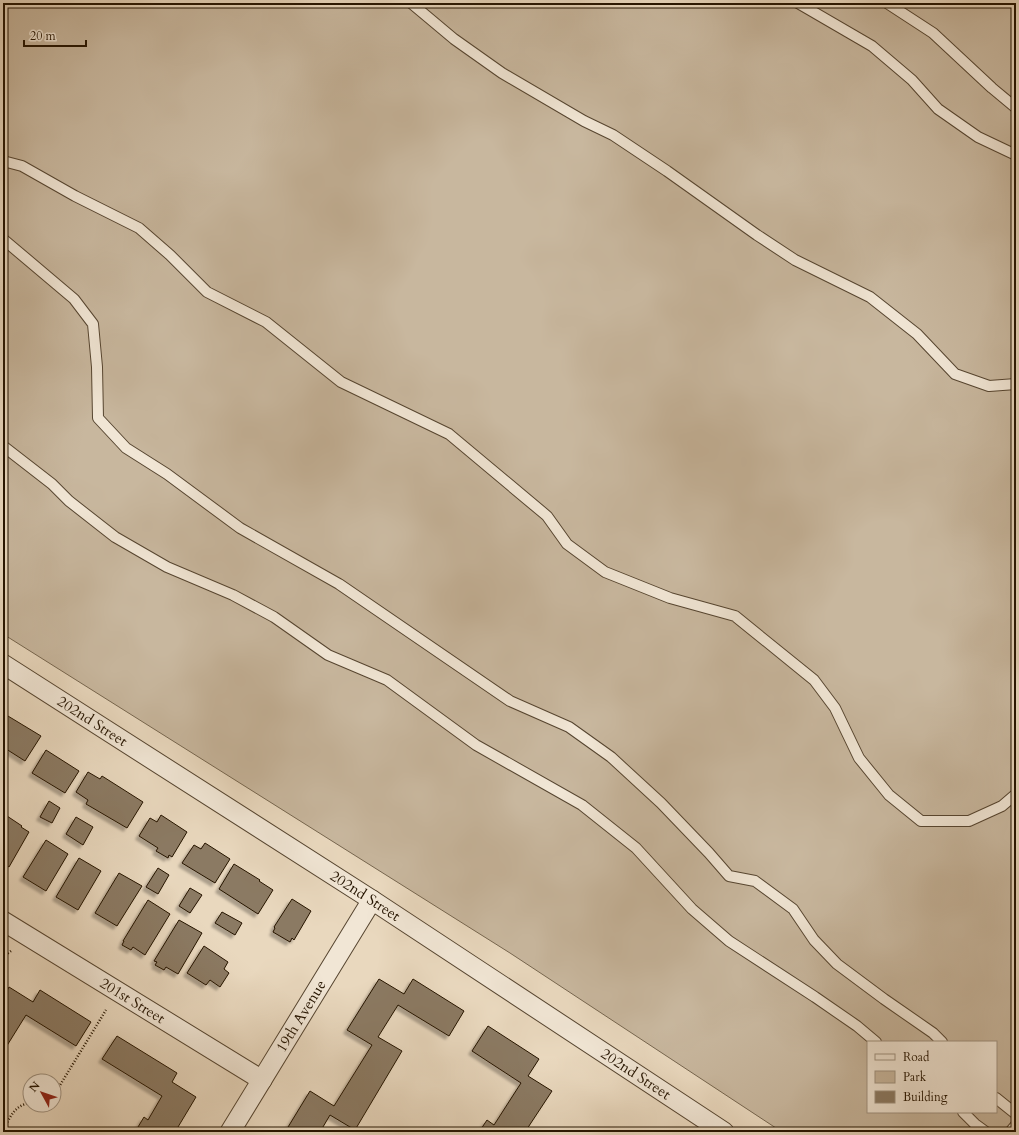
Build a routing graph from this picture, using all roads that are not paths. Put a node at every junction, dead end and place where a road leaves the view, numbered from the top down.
1 (411, 3) edge
2 (798, 3) edge
3 (887, 3) edge
4 (1016, 108) edge
5 (1016, 155) edge
6 (3, 161) edge
7 (3, 239) edge
8 (1016, 384) edge
9 (3, 446) edge
10 (3, 664) edge
11 (1016, 794) edge
12 (372, 900) junction
13 (3, 921) edge
14 (875, 1041) edge
15 (941, 1041) edge
16 (262, 1080) junction
17 (997, 1099) edge
18 (964, 1113) edge
19 (1016, 1114) edge
20 (1016, 1125) edge
21 (230, 1132) edge
22 (724, 1132) edge
23 (986, 1132) edge
24 (1010, 1132) edge

1 - 8 lane
2 - 5 lane
3 - 4 lane
6 - 11 lane
7 - 15 lane
9 - 14 lane
10 - 12 street, 202nd Street
12 - 16 street, 19th Avenue
12 - 22 street, 202nd Street
13 - 16 street, 201st Street
16 - 21 street, 19th Avenue
17 - 19 lane
18 - 23 lane
20 - 24 lane

